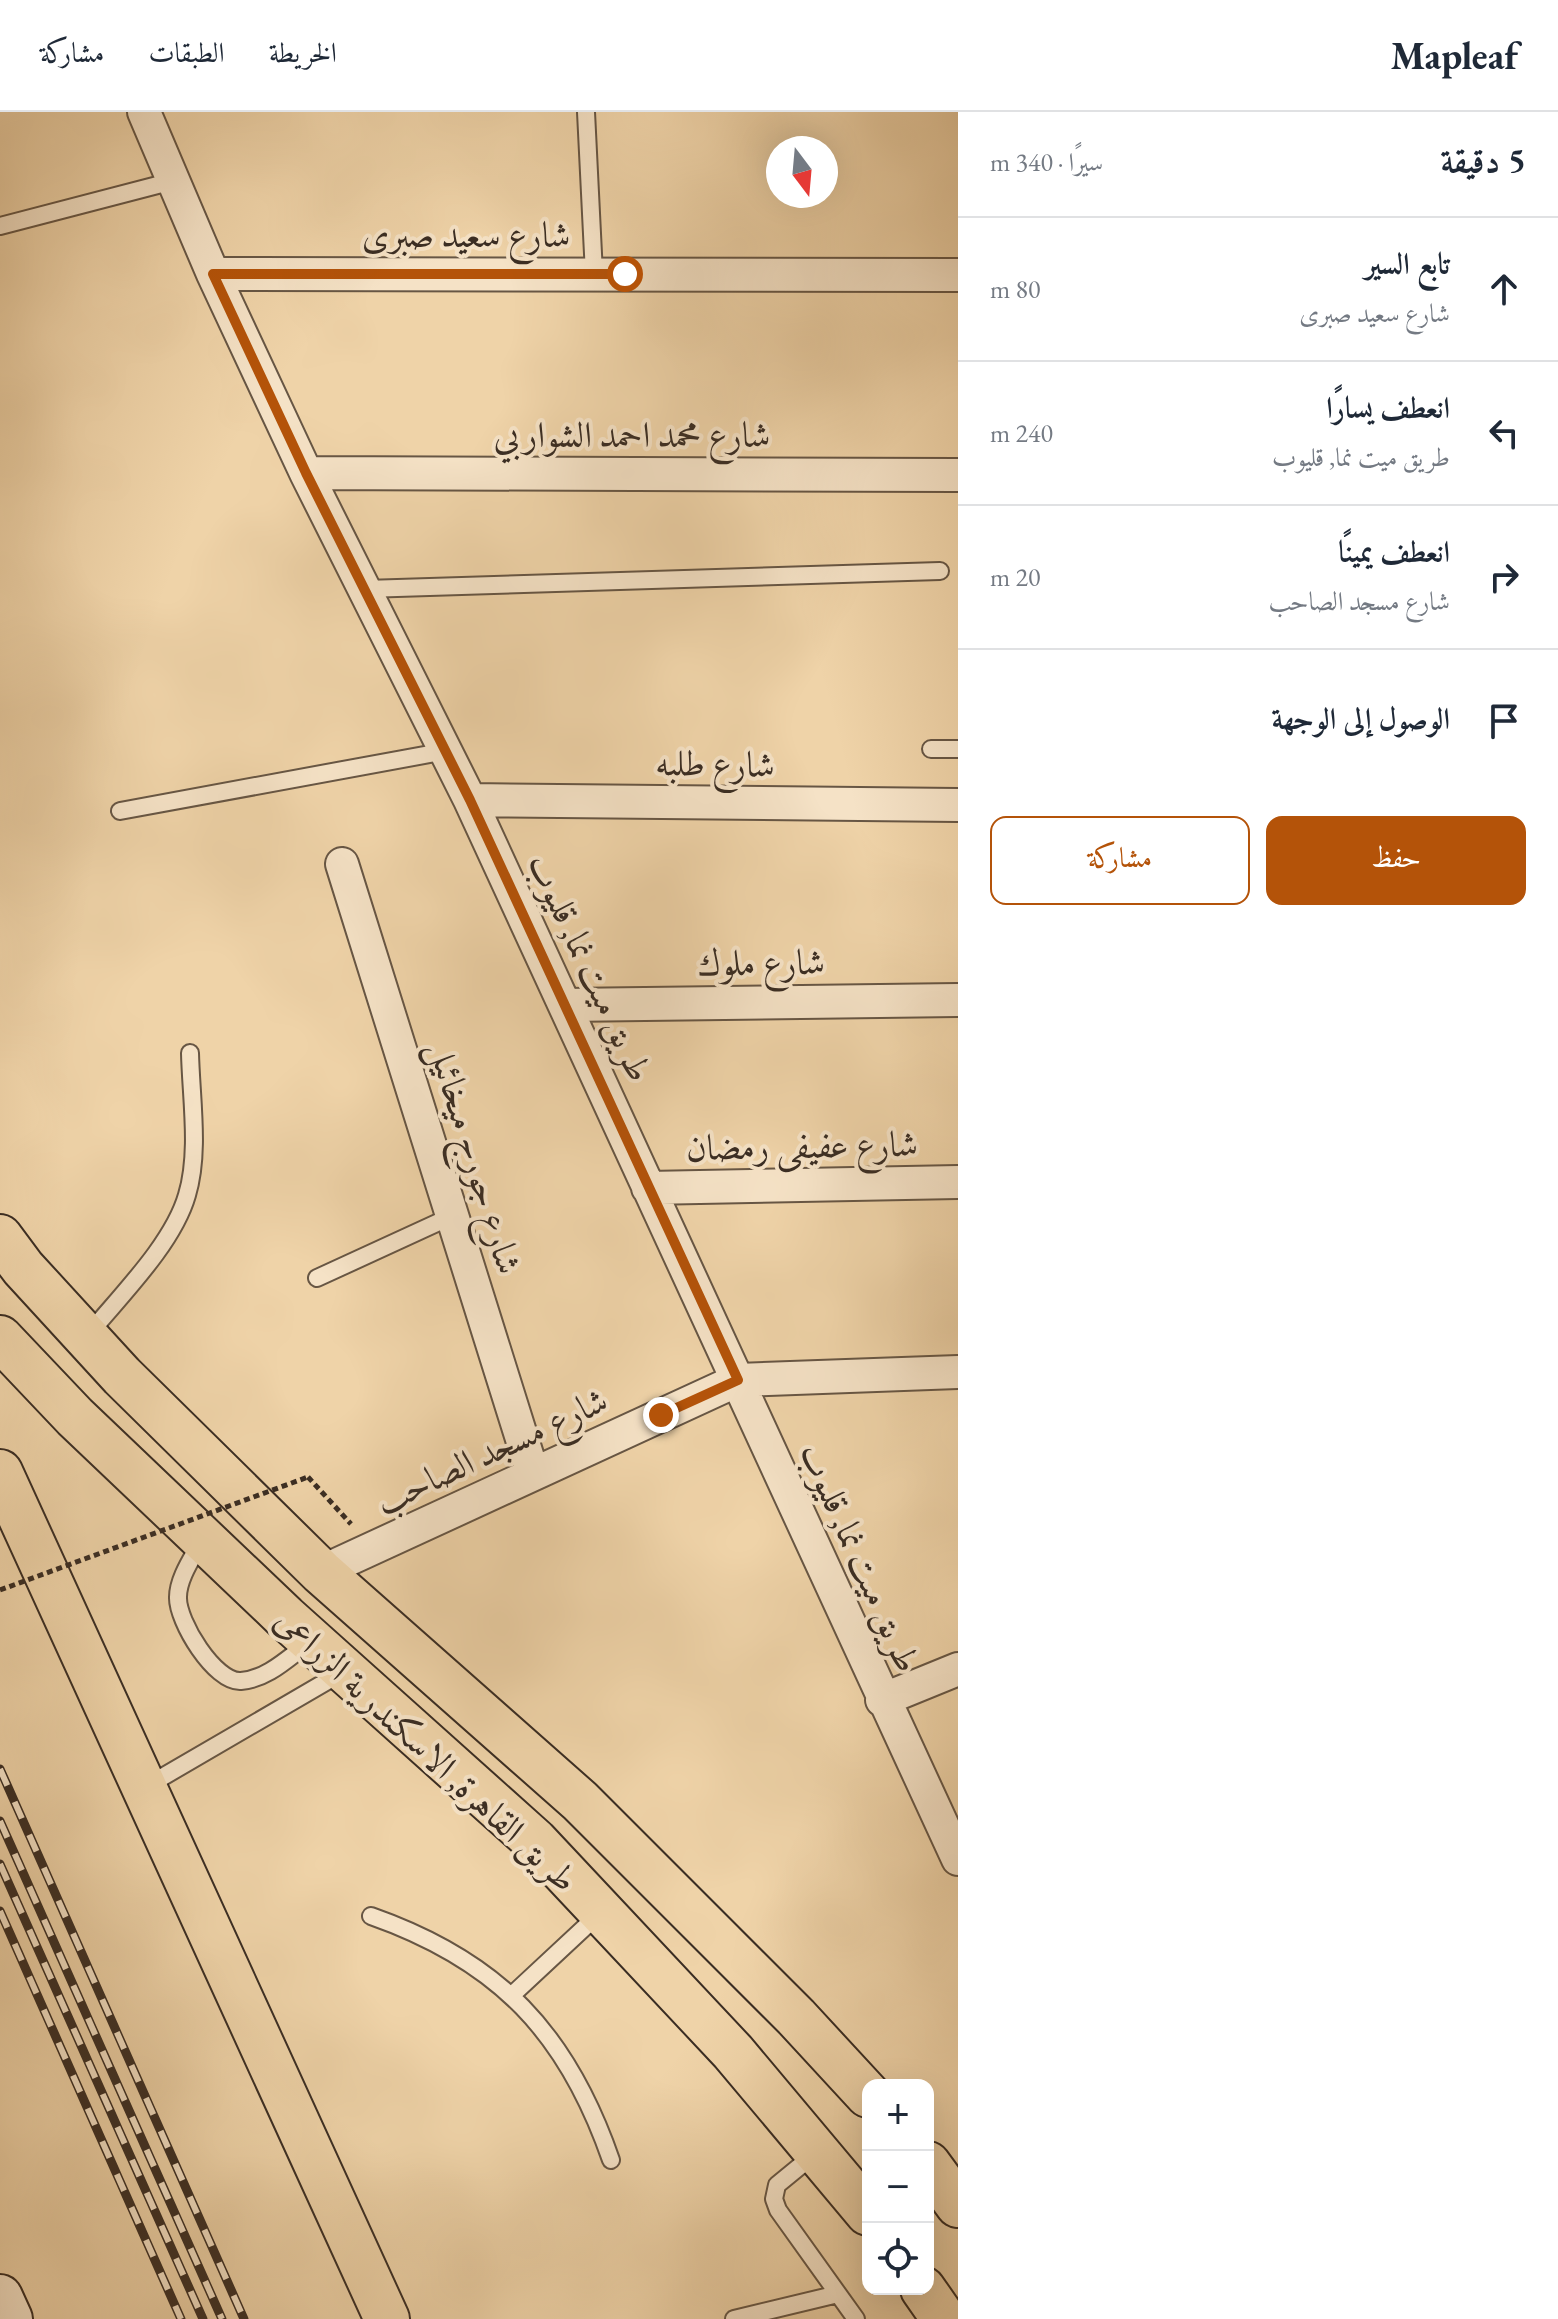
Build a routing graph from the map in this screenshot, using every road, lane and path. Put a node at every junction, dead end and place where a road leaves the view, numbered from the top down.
1 (144, 112) edge
2 (586, 112) edge
3 (173, 181) junction
4 (0, 226) edge
5 (213, 274) junction
6 (594, 274) junction
7 (958, 275) edge
8 (306, 473) junction
9 (958, 475) edge
10 (940, 571) dead end
11 (365, 589) junction
12 (931, 749) dead end
13 (958, 749) edge
14 (446, 751) junction
15 (470, 800) junction
16 (958, 805) edge
17 (120, 811) dead end
18 (342, 864) dead end
19 (958, 1000) edge
20 (565, 1005) junction
21 (190, 1053) dead end
22 (958, 1182) edge
23 (648, 1188) junction
24 (452, 1216) junction
25 (0, 1237) edge
26 (317, 1278) dead end
27 (87, 1337) junction
28 (0, 1338) edge
29 (958, 1372) edge
30 (738, 1380) junction
31 (0, 1472) edge
32 (533, 1474) junction
33 (345, 1518) dead end
34 (202, 1539) junction
35 (321, 1572) junction
36 (0, 1590) edge
37 (311, 1641) junction
38 (958, 1669) edge
39 (346, 1670) junction
40 (882, 1700) junction
41 (144, 1788) junction
42 (958, 1859) edge
43 (599, 1914) junction
44 (371, 1916) dead end
45 (511, 1996) junction
46 (862, 2088) edge
47 (817, 2152) junction
48 (611, 2160) dead end
49 (934, 2172) edge
50 (958, 2205) edge
51 (862, 2206) edge
52 (838, 2294) junction
53 (927, 2295) edge
54 (0, 2297) edge
55 (10, 2319) edge
56 (387, 2319) edge
57 (734, 2319) edge
58 (856, 2319) edge
59 (944, 2319) edge

1 - 3 street, طريق ميت نما, قليوب
2 - 6 lane
3 - 4 lane
3 - 5 street, طريق ميت نما, قليوب
5 - 6 street, شارع سعيد صبرى
5 - 8 street, طريق ميت نما, قليوب
6 - 7 street, شارع سعيد صبرى
8 - 9 street, شارع محمد احمد الشواربي
8 - 11 street, طريق ميت نما, قليوب
10 - 11 lane
11 - 14 street, طريق ميت نما, قليوب
12 - 13 lane
14 - 15 street, طريق ميت نما, قليوب
14 - 17 lane
15 - 16 street, شارع طلبه
15 - 20 street, طريق ميت نما, قليوب
18 - 24 street, شارع جورج ميخائيل
19 - 20 street, شارع ملوك
20 - 23 street, طريق ميت نما, قليوب
21 - 27 lane
22 - 23 street, شارع عفيفى رمضان
23 - 30 street, طريق ميت نما, قليوب
24 - 26 lane
24 - 32 street, شارع جورج ميخائيل
25 - 27 highway, طريق القاهرة, الاسكندرية الزراعى
27 - 35 highway, طريق القاهرة, الاسكندرية الزراعى
28 - 34 highway, طريق القاهرة, الاسكندرية الزراعى
29 - 30 street
30 - 32 street, شارع مسجد الصاحب
30 - 40 street, طريق ميت نما, قليوب
31 - 41 highway
32 - 35 street, شارع مسجد الصاحب
33 - 36 path, bridge
34 - 37 highway, طريق القاهرة, الاسكندرية الزراعى
34 - 37 lane
35 - 46 highway, طريق القاهرة, الاسكندرية الزراعى
37 - 39 highway, طريق القاهرة, الاسكندرية الزراعى
38 - 40 street
39 - 41 lane
39 - 43 highway, طريق القاهرة, الاسكندرية الزراعى
40 - 42 street, طريق ميت نما, قليوب
41 - 56 highway
43 - 45 lane
43 - 47 highway, طريق القاهرة, الاسكندرية الزراعى
44 - 45 lane
45 - 48 lane
47 - 51 highway, طريق القاهرة, الاسكندرية الزراعى
47 - 52 lane
49 - 50 highway
52 - 57 lane
52 - 58 lane
53 - 59 highway
54 - 55 main road

